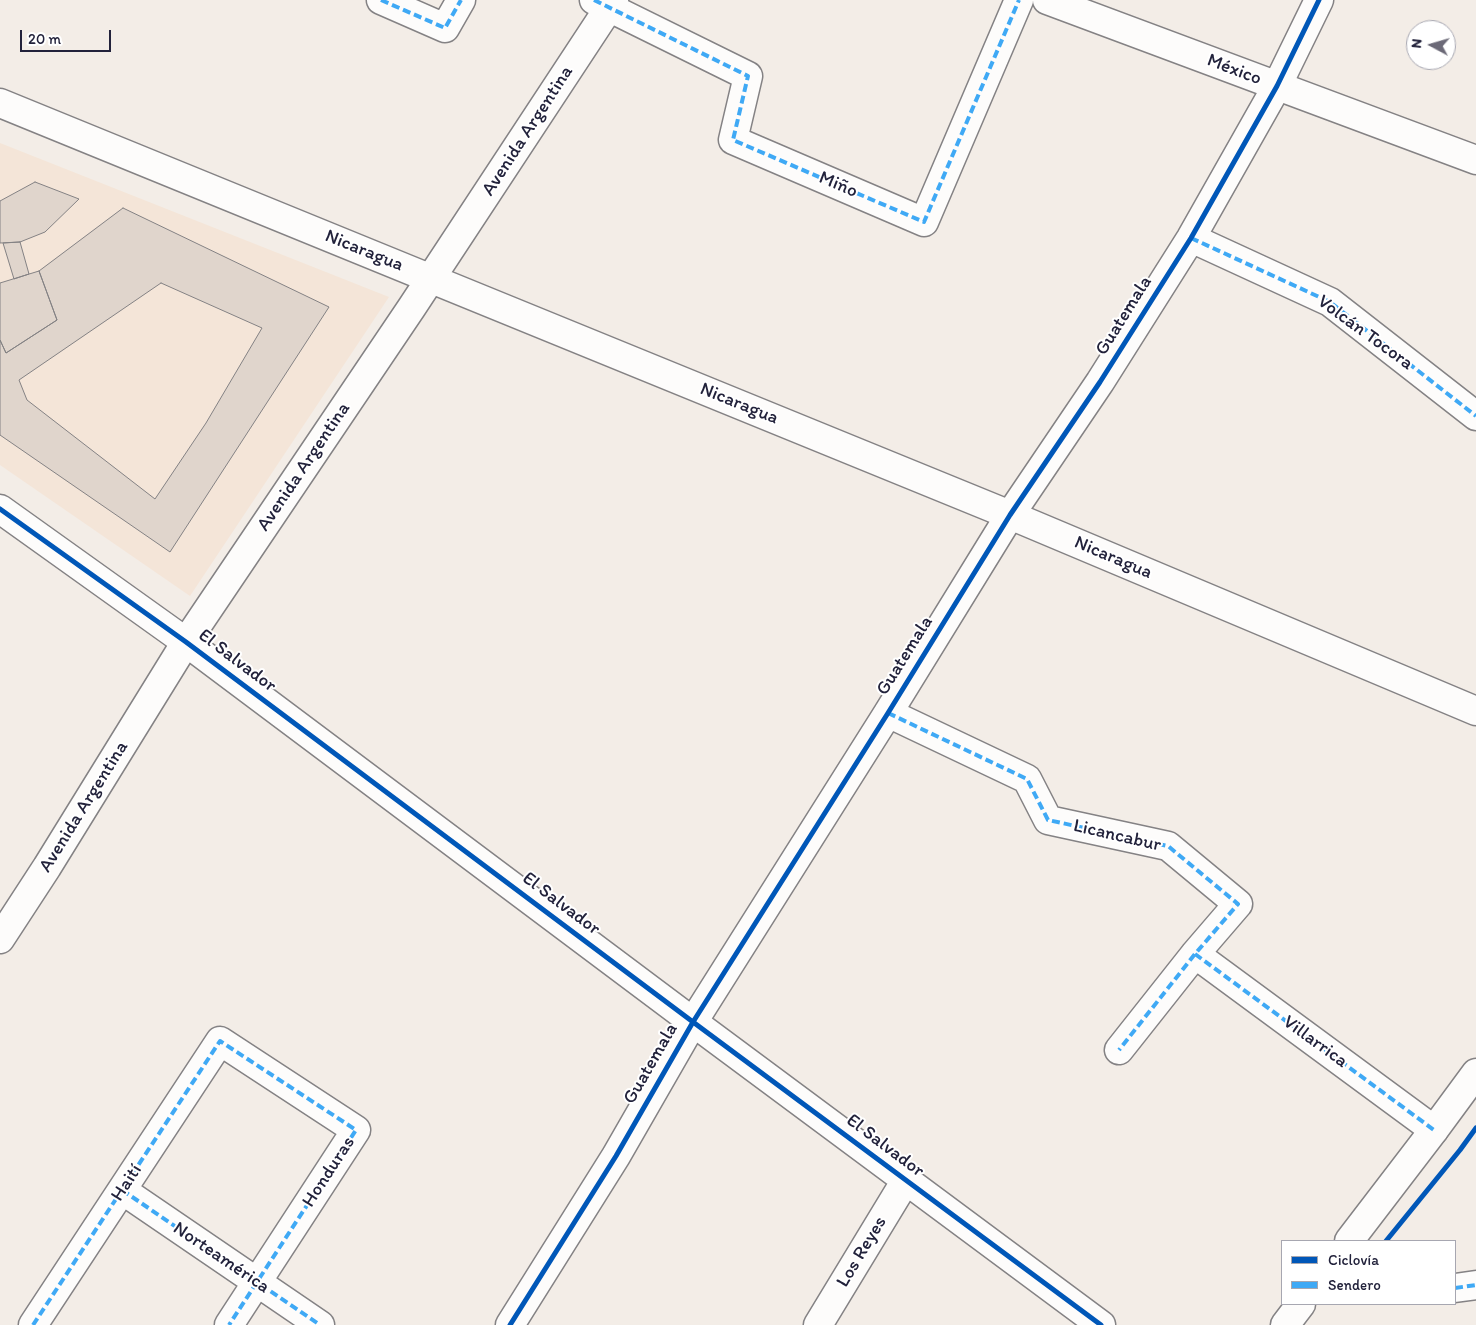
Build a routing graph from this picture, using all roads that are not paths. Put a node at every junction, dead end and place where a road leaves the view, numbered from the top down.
1 (381, 0) edge
2 (461, 0) edge
3 (1019, 0) edge
4 (1047, 0) edge
5 (1319, 0) edge
6 (606, 3) edge
7 (1278, 86) junction
8 (0, 103) edge
9 (1476, 160) edge
10 (1191, 238) junction
11 (431, 278) junction
12 (1476, 416) edge
13 (0, 509) edge
14 (1010, 515) junction
15 (186, 642) junction
16 (1476, 711) edge
17 (888, 713) junction
18 (0, 939) edge
19 (1196, 954) junction
20 (693, 1022) junction
21 (220, 1041) joint
22 (1119, 1050) dead end
23 (1476, 1073) edge
24 (1434, 1130) junction
25 (906, 1180) junction
26 (122, 1190) junction
27 (1350, 1240) edge
28 (258, 1282) junction
29 (1476, 1285) edge
30 (1456, 1288) edge
31 (1300, 1305) edge
32 (33, 1325) edge
33 (229, 1325) edge
34 (320, 1325) edge
35 (510, 1325) edge
36 (818, 1325) edge
37 (1101, 1325) edge
38 (1285, 1325) edge

1 - 2 street
3 - 6 street, Miño
4 - 7 street, México
5 - 7 street, Guatemala
6 - 11 street, Avenida Argentina
7 - 9 street, México
7 - 10 street, Guatemala
8 - 11 street, Nicaragua
10 - 12 street, Volcán Tocora
10 - 14 street, Guatemala
11 - 14 street, Nicaragua
11 - 15 street, Avenida Argentina
13 - 15 street, El Salvador
14 - 16 street, Nicaragua
14 - 17 street, Guatemala
15 - 18 street, Avenida Argentina
15 - 20 street, El Salvador
17 - 19 street, Licancabur
17 - 20 street, Guatemala
19 - 22 street, Licancabur
19 - 24 street, Villarrica
20 - 25 street, El Salvador
20 - 35 street, Guatemala
21 - 26 street, Haití
21 - 28 street, Honduras
23 - 24 street
24 - 27 street
25 - 36 street, Los Reyes
25 - 37 street, El Salvador
26 - 28 street, Norteamérica
26 - 32 street, Haití
28 - 33 street, Honduras
28 - 34 street, Norteamérica
29 - 30 street
31 - 38 street

